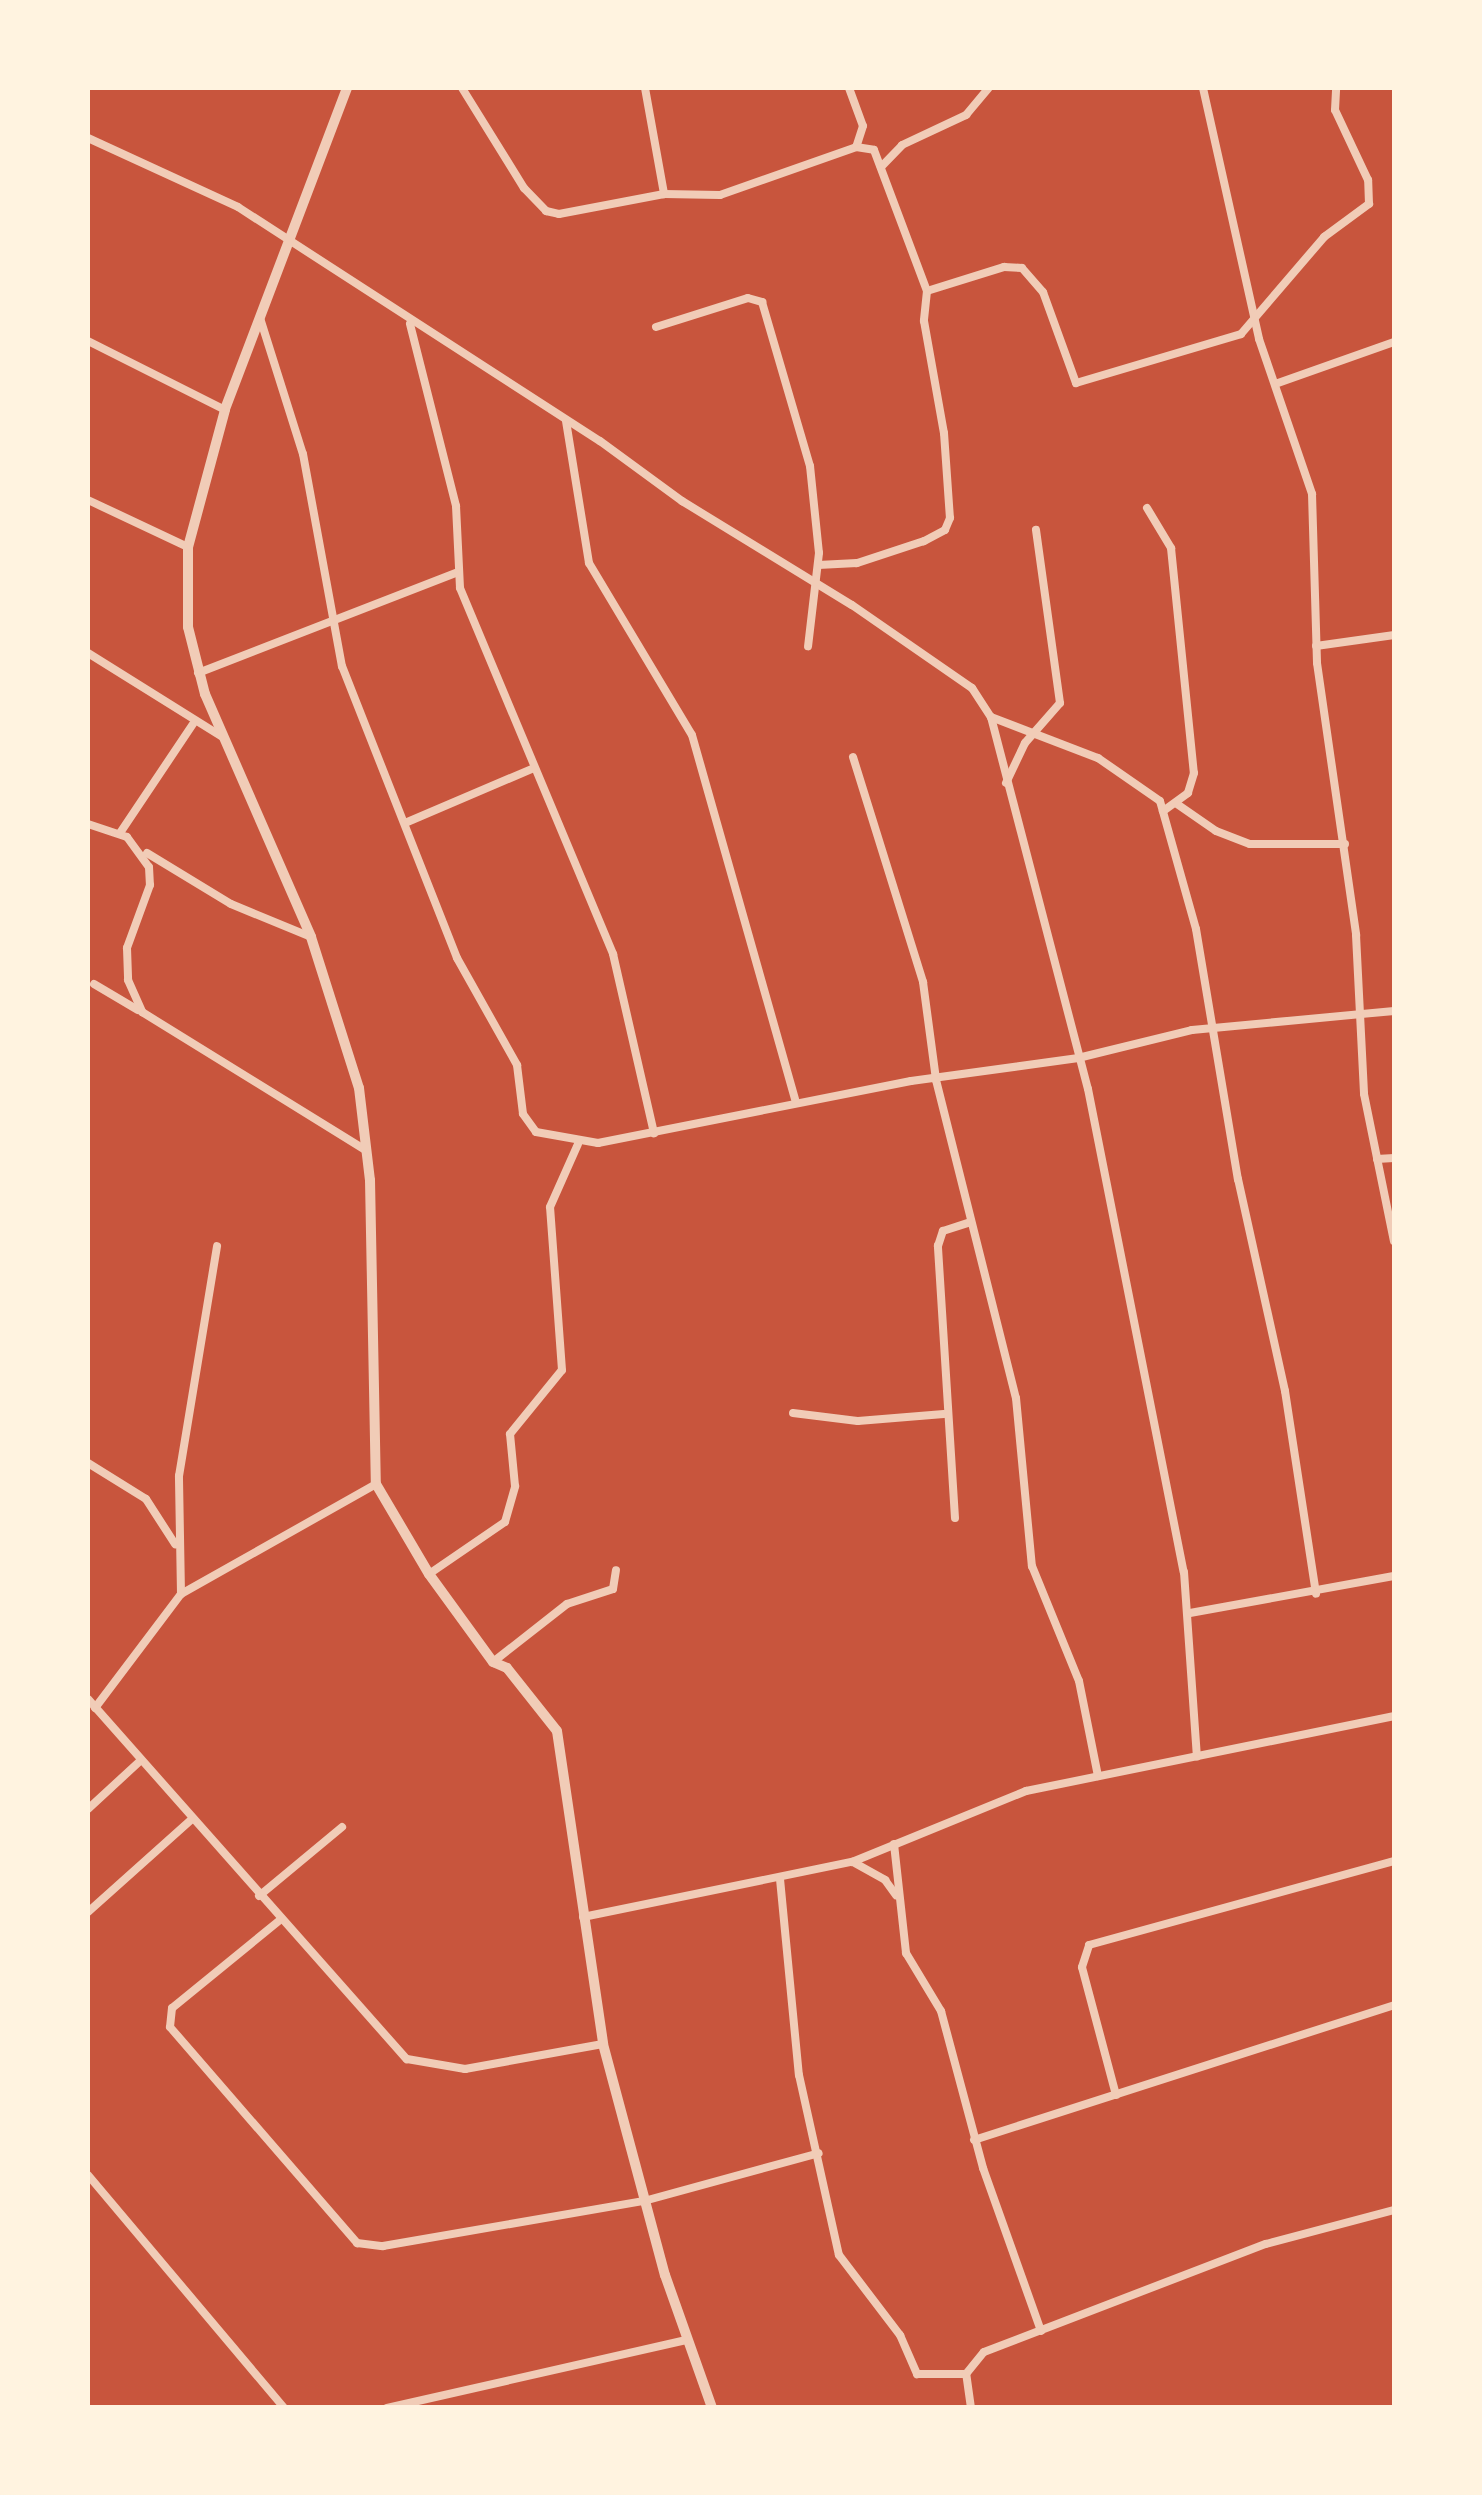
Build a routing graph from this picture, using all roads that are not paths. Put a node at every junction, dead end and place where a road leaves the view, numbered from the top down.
1 (348, 88) edge
2 (462, 88) edge
3 (645, 88) edge
4 (849, 88) edge
5 (989, 88) edge
6 (1202, 88) edge
7 (1336, 88) edge
8 (88, 138) edge
9 (856, 147) junction
10 (880, 167) junction
11 (664, 194) junction
12 (287, 241) junction
13 (928, 291) junction
14 (258, 314) junction
15 (1256, 322) junction
16 (410, 324) junction
17 (656, 327) dead end
18 (88, 341) edge
19 (1394, 342) edge
20 (1278, 383) junction
21 (226, 410) junction
22 (566, 421) junction
23 (88, 500) edge
24 (1147, 508) dead end
25 (1036, 530) dead end
26 (188, 547) junction
27 (818, 566) junction
28 (456, 574) junction
29 (812, 581) junction
30 (332, 626) junction
31 (1394, 635) edge
32 (808, 646) dead end
33 (1316, 646) junction
34 (88, 653) edge
35 (198, 673) junction
36 (991, 717) junction
37 (193, 724) junction
38 (1036, 732) junction
39 (221, 736) junction
40 (853, 757) dead end
41 (534, 768) junction
42 (1006, 783) junction
43 (1176, 804) junction
44 (1164, 811) junction
45 (88, 824) edge
46 (405, 824) junction
47 (120, 832) junction
48 (1345, 844) junction
49 (141, 850) junction
50 (311, 937) junction
51 (94, 984) dead end
52 (1394, 1011) edge
53 (142, 1012) junction
54 (1360, 1014) junction
55 (1213, 1028) junction
56 (1078, 1058) junction
57 (936, 1080) junction
58 (796, 1102) junction
59 (654, 1133) junction
60 (578, 1144) junction
61 (367, 1150) junction
62 (1394, 1158) edge
63 (1376, 1160) junction
64 (970, 1222) junction
65 (1394, 1240) edge
66 (217, 1246) dead end
67 (793, 1413) dead end
68 (944, 1414) junction
69 (88, 1463) edge
70 (376, 1484) junction
71 (955, 1518) dead end
72 (178, 1548) junction
73 (616, 1570) dead end
74 (429, 1574) junction
75 (1394, 1576) edge
76 (180, 1594) junction
77 (1316, 1594) junction
78 (1190, 1613) junction
79 (494, 1662) junction
80 (88, 1699) edge
81 (95, 1708) junction
82 (1394, 1716) edge
83 (1196, 1757) junction
84 (140, 1761) junction
85 (1098, 1776) junction
86 (88, 1809) edge
87 (191, 1820) junction
88 (342, 1827) dead end
89 (894, 1844) junction
90 (1394, 1861) edge
91 (852, 1862) junction
92 (780, 1879) junction
93 (258, 1896) junction
94 (899, 1899) junction
95 (88, 1912) edge
96 (583, 1917) junction
97 (280, 1920) junction
98 (1394, 2005) edge
99 (603, 2044) junction
100 (1116, 2095) junction
101 (974, 2140) junction
102 (819, 2153) junction
103 (88, 2175) edge
104 (644, 2201) junction
105 (1394, 2210) edge
106 (1041, 2331) junction
107 (687, 2340) junction
108 (966, 2374) junction
109 (284, 2408) edge
110 (387, 2408) edge
111 (712, 2408) edge
112 (971, 2408) edge

1 - 12 street
2 - 11 street
3 - 11 street
4 - 9 street
5 - 10 street
6 - 15 street
7 - 15 street
8 - 12 street
9 - 10 street
9 - 11 street
10 - 13 street
12 - 14 street
12 - 16 street
13 - 15 street
13 - 27 street
14 - 21 street
14 - 30 street
15 - 20 street
16 - 22 street
16 - 28 street
17 - 27 street
18 - 21 street
19 - 20 street
20 - 33 street
21 - 26 street
22 - 29 street
22 - 58 street
23 - 26 street
24 - 43 street
25 - 38 street
26 - 35 street
27 - 29 street
28 - 30 street
28 - 41 street
29 - 32 street
29 - 36 street
30 - 35 street
30 - 46 street
31 - 33 street
33 - 48 street
34 - 37 street
35 - 39 street
36 - 38 street
36 - 42 street
37 - 39 street
37 - 47 street
38 - 42 street
38 - 44 street
39 - 50 street
40 - 57 street
41 - 46 street
41 - 59 street
42 - 56 street
43 - 44 street
43 - 48 street
44 - 55 street
45 - 47 street
46 - 60 street
47 - 49 street
48 - 54 street
49 - 50 street
49 - 53 street
50 - 61 street
51 - 53 street
52 - 54 street
53 - 61 street
54 - 55 street
54 - 63 street
55 - 56 street
55 - 77 street
56 - 57 street
56 - 78 street
57 - 58 street
57 - 64 street
58 - 59 street
59 - 60 street
60 - 74 street
61 - 70 street
62 - 63 street
63 - 65 street
64 - 68 street
64 - 85 street
66 - 72 street
67 - 68 street
68 - 71 street
69 - 72 street
70 - 74 street
70 - 76 street
72 - 76 street
73 - 79 street
74 - 79 street
75 - 77 street
76 - 81 street
77 - 78 street
78 - 83 street
79 - 96 street
80 - 81 street
81 - 84 street
82 - 83 street
83 - 85 street
84 - 86 street
84 - 87 street
85 - 89 street
87 - 93 street
87 - 95 street
88 - 93 street
89 - 91 street
89 - 94 street
90 - 100 street
91 - 92 street
91 - 94 street
92 - 96 street
92 - 102 street
93 - 97 street
94 - 101 street
96 - 99 street
97 - 99 street
97 - 104 street
98 - 100 street
99 - 104 street
100 - 101 street
101 - 106 street
102 - 104 street
102 - 108 street
103 - 109 street
104 - 107 street
105 - 106 street
106 - 108 street
107 - 110 street
107 - 111 street
108 - 112 street

